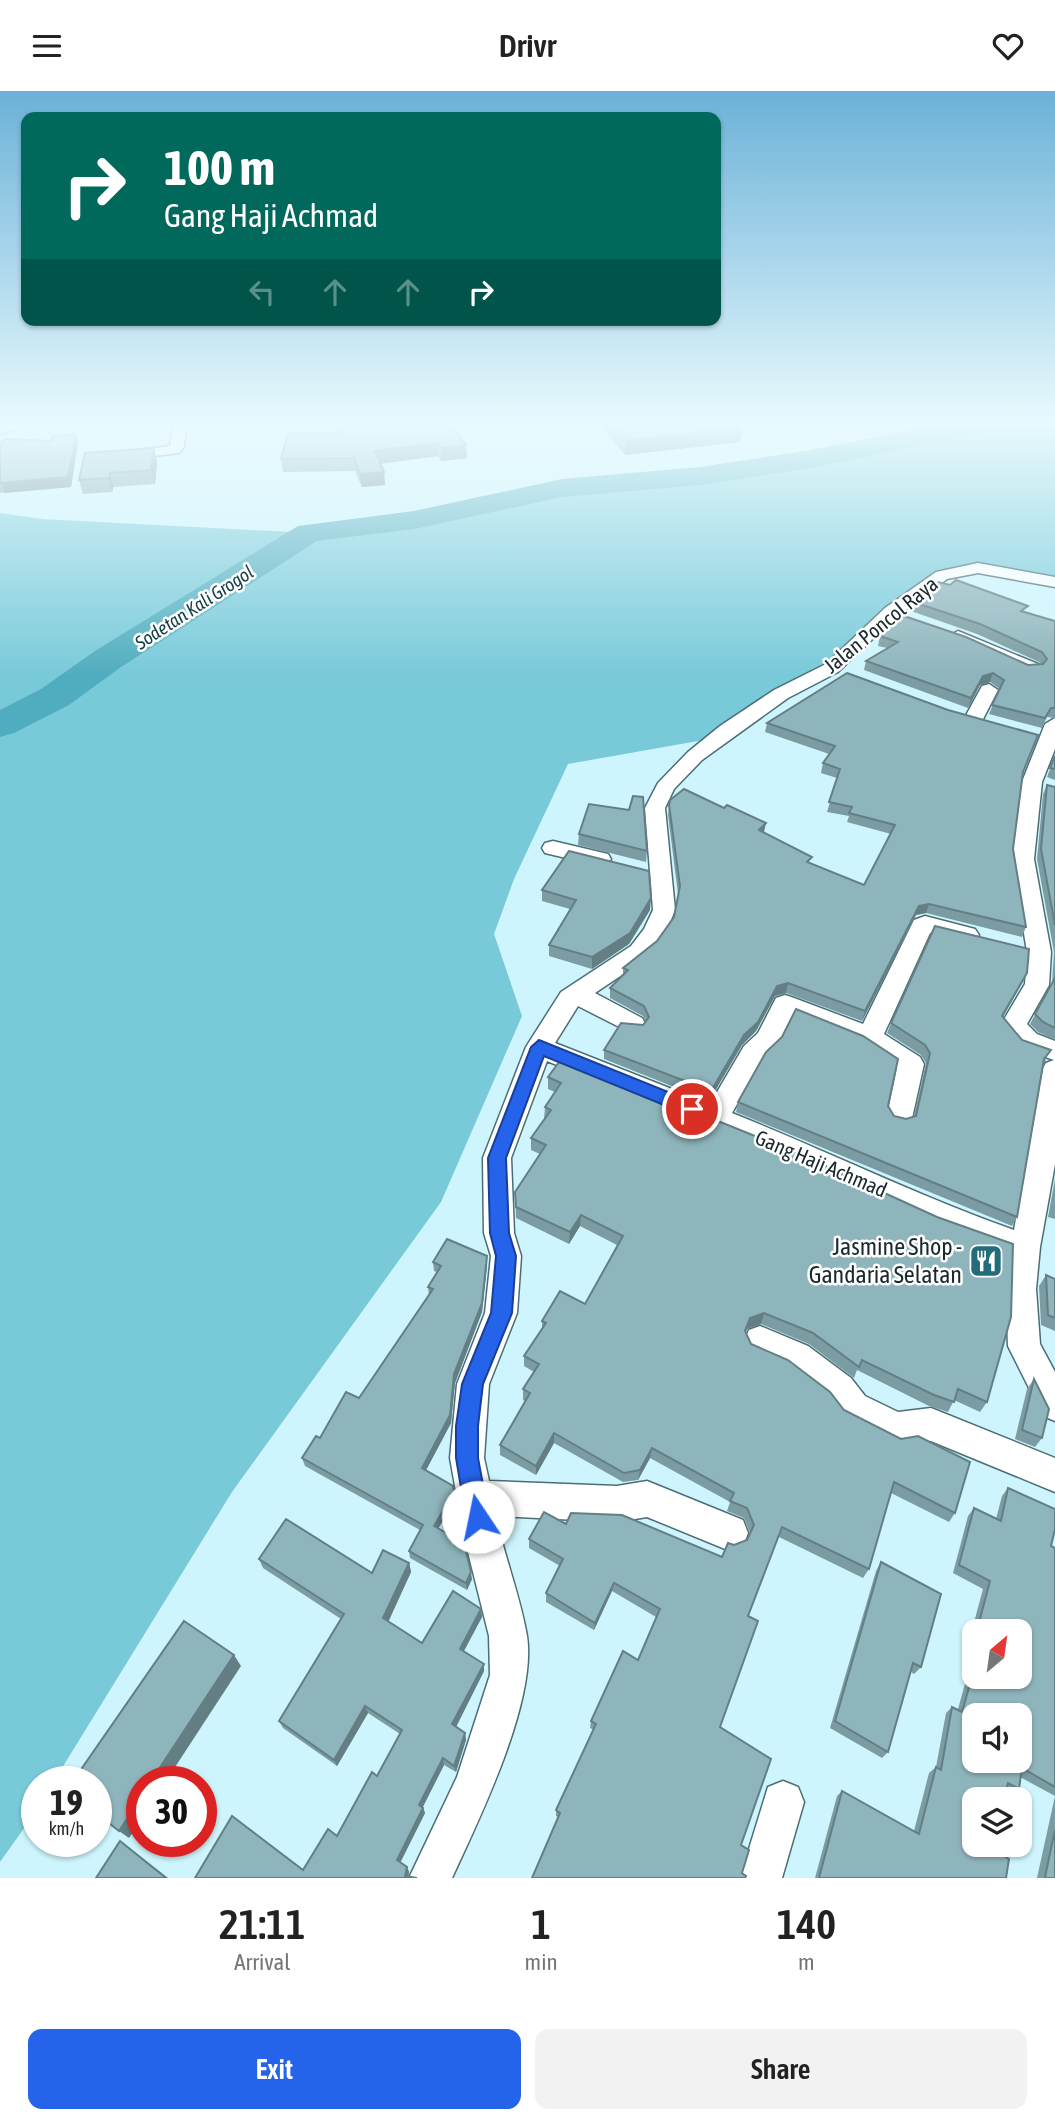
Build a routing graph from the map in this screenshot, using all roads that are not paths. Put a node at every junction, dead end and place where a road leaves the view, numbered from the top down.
1 (1055, 582) edge
2 (942, 629) edge
3 (1032, 668) edge
4 (989, 690) dead end
5 (953, 713) edge
6 (1047, 733) edge
7 (1032, 782) junction
8 (1055, 789) edge
9 (553, 848) dead end
10 (616, 863) edge
11 (1044, 943) edge
12 (576, 994) junction
13 (633, 1025) edge
14 (870, 1037) junction
15 (539, 1047) junction
16 (1055, 1051) edge
17 (1055, 1070) edge
18 (901, 1115) edge
19 (715, 1119) junction
20 (1025, 1247) junction
21 (760, 1341) dead end
22 (1055, 1405) edge
23 (1055, 1475) edge
24 (474, 1498) junction
25 (730, 1533) dead end
26 (783, 1802) dead end
27 (430, 1878) edge
28 (761, 1878) edge

1 - 12 street, Jalan Poncol Raya
2 - 3 street
4 - 5 street
6 - 7 street
7 - 8 street
7 - 11 street
9 - 10 street
11 - 14 street
11 - 16 street
12 - 13 street
12 - 15 street, Jalan Poncol Raya
14 - 18 street
14 - 19 street
15 - 19 street, Gang Haji Achmad
15 - 24 street, Jalan Poncol Raya
17 - 20 street
19 - 20 street, Gang Haji Achmad
20 - 22 street
21 - 23 street
24 - 25 street
24 - 27 street, Jalan Poncol Raya
26 - 28 street

